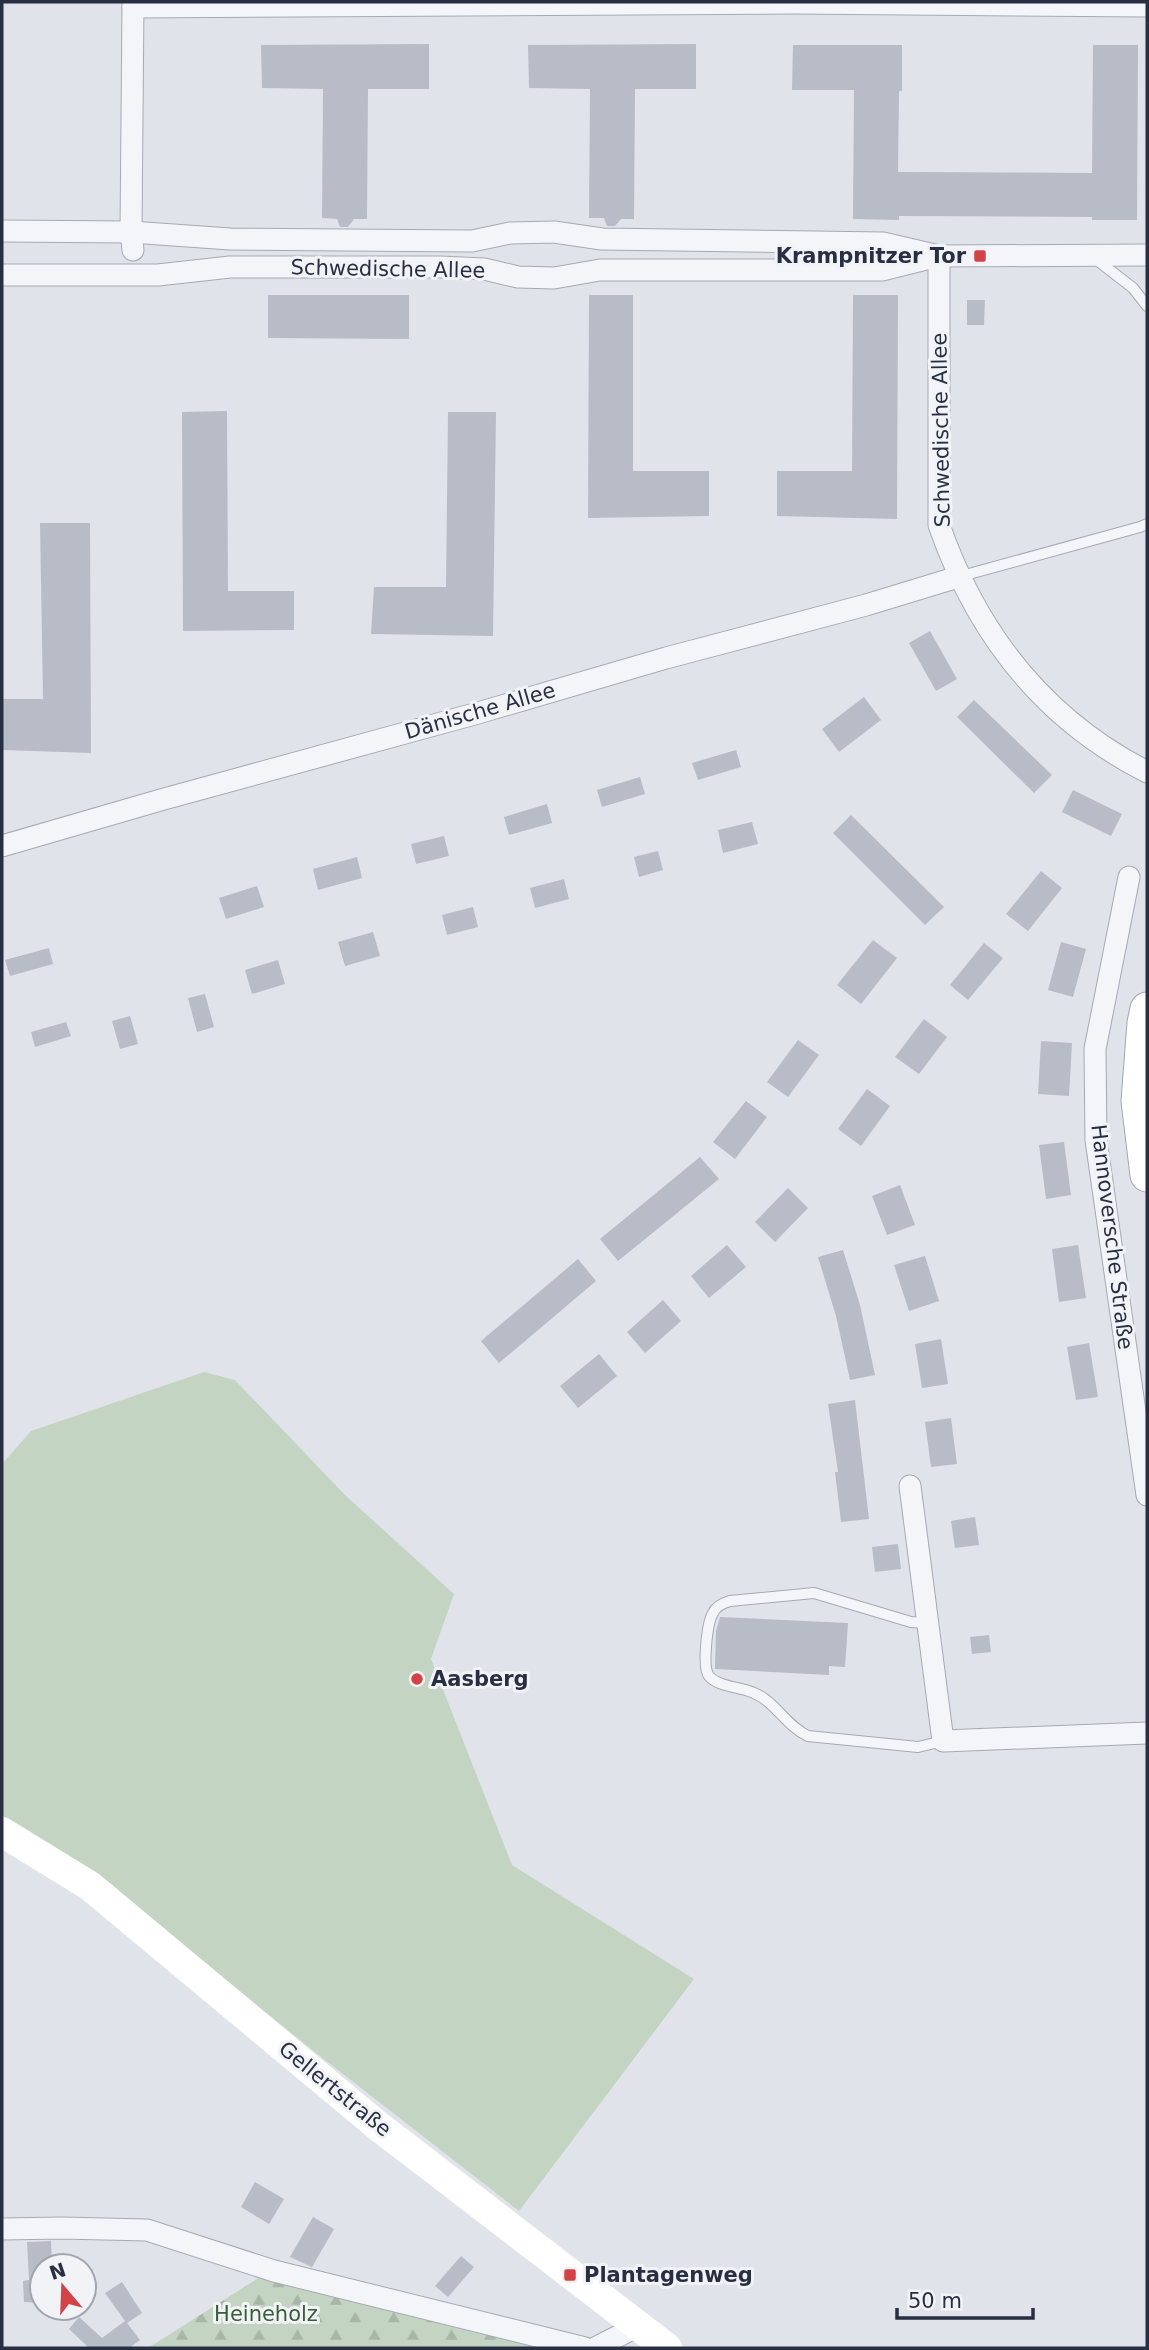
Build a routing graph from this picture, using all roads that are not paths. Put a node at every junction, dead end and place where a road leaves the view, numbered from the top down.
1 (795, 2) edge
2 (133, 4) edge
3 (1147, 6) edge
4 (2, 231) edge
5 (132, 241) junction
6 (1147, 255) edge
7 (939, 256) junction
8 (1091, 256) junction
9 (2, 275) edge
10 (1147, 306) edge
11 (1147, 524) edge
12 (958, 577) junction
13 (1147, 772) edge
14 (2, 846) edge
15 (1129, 877) dead end
16 (1147, 1009) edge
17 (1147, 1175) edge
18 (1146, 1473) edge
19 (910, 1486) dead end
20 (1147, 1495) edge
21 (927, 1623) junction
22 (1147, 1733) edge
23 (943, 1741) junction
24 (2, 1832) edge
25 (2, 2229) edge
26 (638, 2326) junction
27 (585, 2348) edge
28 (595, 2348) edge
29 (667, 2348) edge

1 - 2 street
1 - 3 street
2 - 5 street
4 - 5 street, Schwedische Allee
5 - 7 street, Schwedische Allee
6 - 8 street, Schwedische Allee
7 - 8 street, Schwedische Allee
7 - 9 street, Schwedische Allee
7 - 12 street, Schwedische Allee
8 - 10 lane
11 - 12 lane
12 - 13 street, Schwedische Allee
12 - 14 street, Dänische Allee
15 - 18 street, Hannoversche Straße
16 - 17 main road
18 - 20 street, Hannoversche Straße
19 - 21 street
21 - 23 street
21 - 23 lane
22 - 23 street
24 - 26 street, Gellertstraße
25 - 27 street
26 - 28 street
26 - 29 street, Gellertstraße

